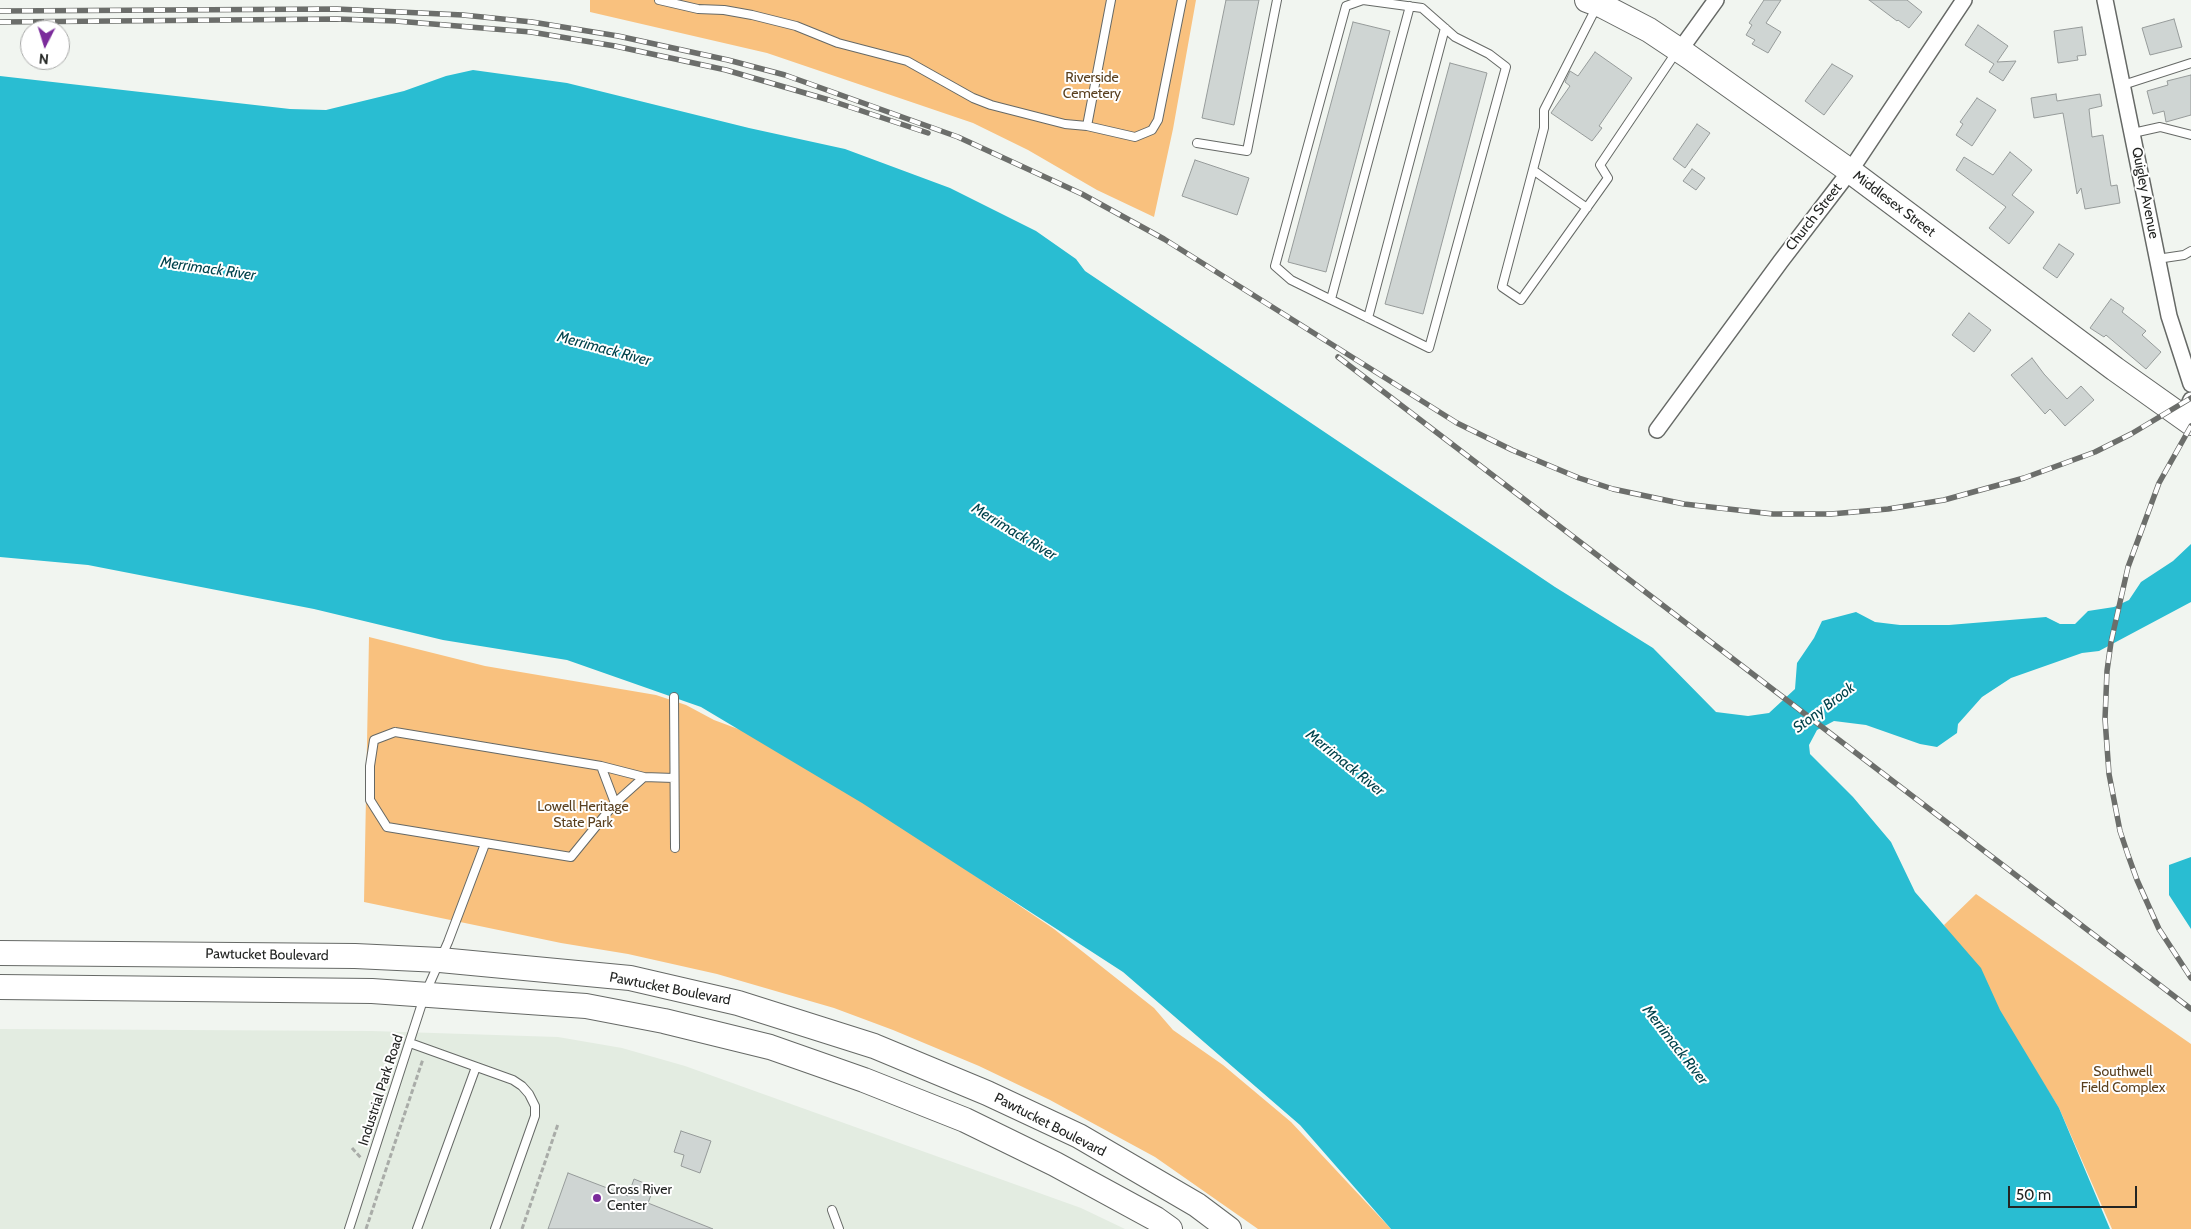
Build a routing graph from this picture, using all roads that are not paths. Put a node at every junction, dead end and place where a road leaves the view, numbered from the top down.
1 (659, 0) edge
2 (1111, 0) edge
3 (1182, 0) edge
4 (1277, 0) edge
5 (1716, 0) edge
6 (1964, 0) edge
7 (2105, 0) edge
8 (1592, 2) edge
9 (1424, 4) edge
10 (1410, 6) junction
11 (1445, 28) junction
12 (1679, 50) junction
13 (2191, 64) edge
14 (2123, 85) junction
15 (1086, 126) junction
16 (2133, 133) junction
17 (2191, 135) edge
18 (1196, 143) dead end
19 (1533, 170) junction
20 (1850, 171) junction
21 (1587, 208) junction
22 (2191, 251) edge
23 (2157, 259) junction
24 (1330, 299) junction
25 (1368, 318) junction
26 (2191, 384) edge
27 (2188, 414) edge
28 (1657, 430) dead end
29 (674, 697) dead end
30 (601, 766) junction
31 (644, 777) junction
32 (674, 778) junction
33 (614, 802) junction
34 (485, 844) junction
35 (675, 848) dead end
36 (0, 953) edge
37 (440, 960) junction
38 (0, 987) edge
39 (425, 994) junction
40 (410, 1043) junction
41 (476, 1067) junction
42 (832, 1210) dead end
43 (349, 1229) edge
44 (417, 1229) edge
45 (495, 1229) edge
46 (839, 1229) edge
47 (1170, 1229) edge
48 (1229, 1229) edge

1 - 15 lane
2 - 15 lane
3 - 15 lane
4 - 18 lane
5 - 12 street
6 - 20 street, Church Street
7 - 14 street, Quigley Avenue
8 - 12 main road, Middlesex Street
8 - 19 lane
9 - 10 lane
9 - 11 lane
10 - 24 lane
10 - 24 lane
11 - 25 lane
11 - 25 lane
12 - 20 main road, Middlesex Street
12 - 21 lane
13 - 14 lane
14 - 16 street, Quigley Avenue
16 - 17 lane
16 - 23 street, Quigley Avenue
19 - 21 lane
19 - 21 lane
20 - 27 main road, Middlesex Street
20 - 28 street, Church Street
22 - 23 lane
23 - 26 street, Quigley Avenue
24 - 25 lane
29 - 32 lane
30 - 31 lane
30 - 33 lane
30 - 34 lane
31 - 32 lane
31 - 33 lane
32 - 35 lane
33 - 34 lane
34 - 37 lane, Industrial Park Road
36 - 37 main road, Pawtucket Boulevard
37 - 39 lane, Industrial Park Road
37 - 48 main road, Pawtucket Boulevard
38 - 39 main road
39 - 40 lane, Industrial Park Road
39 - 47 main road
40 - 41 lane
40 - 43 lane, Industrial Park Road
41 - 44 lane
41 - 45 lane
42 - 46 lane

